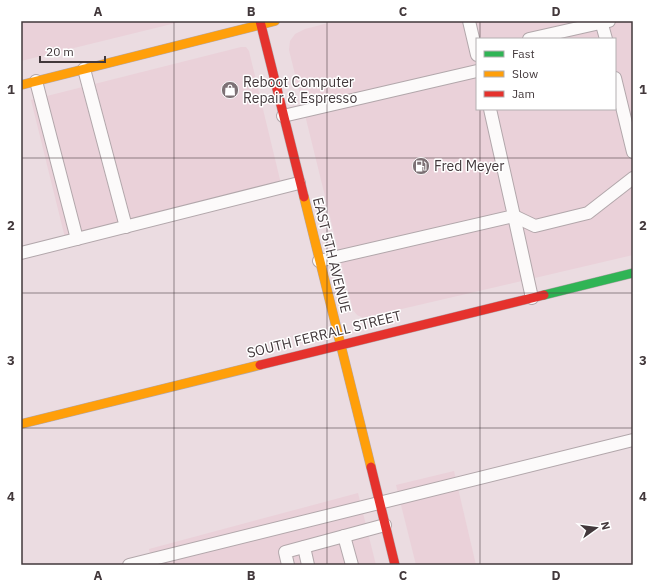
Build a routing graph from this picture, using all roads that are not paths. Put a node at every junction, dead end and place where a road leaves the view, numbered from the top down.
1 (276, 21) edge
2 (469, 21) edge
3 (604, 22) edge
4 (261, 23) edge
5 (533, 38) edge
6 (606, 38) edge
7 (476, 48) edge
8 (84, 69) junction
9 (476, 71) edge
10 (36, 81) junction
11 (616, 82) edge
12 (21, 85) edge
13 (490, 110) edge
14 (283, 116) junction
15 (633, 152) edge
16 (633, 178) edge
17 (300, 183) junction
18 (514, 216) junction
19 (126, 227) junction
20 (77, 239) junction
21 (21, 253) edge
22 (319, 261) junction
23 (633, 273) edge
24 (532, 298) junction
25 (340, 344) junction
26 (21, 424) edge
27 (633, 440) edge
28 (380, 503) junction
29 (385, 525) junction
30 (344, 536) junction
31 (304, 547) junction
32 (128, 565) edge
33 (288, 565) edge
34 (308, 565) edge
35 (352, 565) edge
36 (395, 565) edge

1 - 4 street
2 - 7 lane
3 - 5 lane
3 - 6 lane
4 - 8 street
4 - 14 street, EAST 5TH AVENUE
8 - 10 street
8 - 19 lane
9 - 14 lane
10 - 12 street
10 - 20 lane
11 - 15 lane
13 - 18 lane
14 - 17 street, EAST 5TH AVENUE
16 - 18 lane
17 - 19 lane
17 - 22 street, EAST 5TH AVENUE
18 - 22 lane
18 - 24 lane
19 - 20 lane
20 - 21 lane
22 - 25 street, EAST 5TH AVENUE
23 - 24 street, SOUTH FERRALL STREET
24 - 25 street, SOUTH FERRALL STREET
25 - 26 street, SOUTH FERRALL STREET
25 - 28 street, EAST 5TH AVENUE
27 - 28 lane
28 - 29 street, EAST 5TH AVENUE
28 - 32 lane
29 - 30 lane
29 - 36 street, EAST 5TH AVENUE
30 - 31 lane
30 - 35 lane
31 - 33 lane
31 - 34 lane

